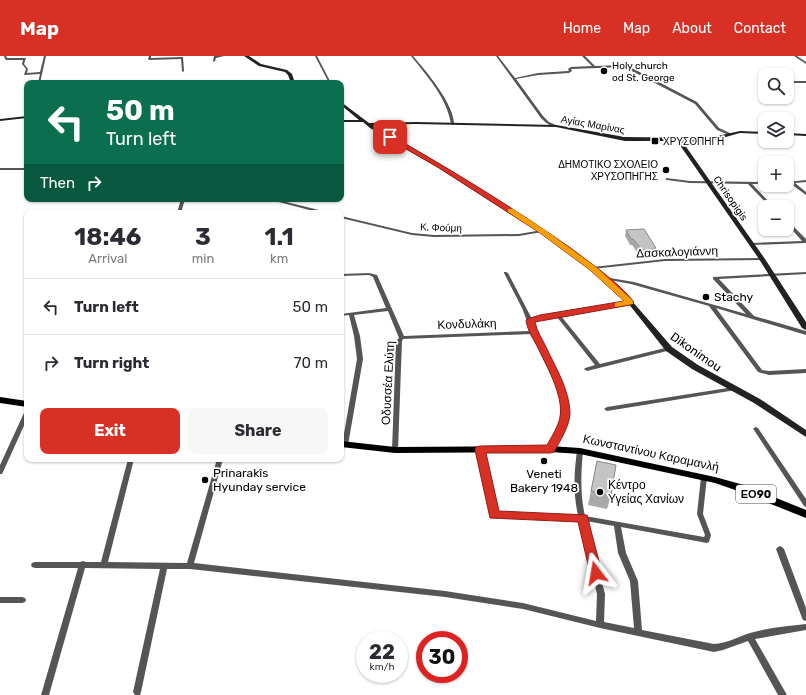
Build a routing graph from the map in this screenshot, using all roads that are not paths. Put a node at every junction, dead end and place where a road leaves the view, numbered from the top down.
1 (5, 56) edge
2 (45, 56) edge
3 (150, 56) edge
4 (223, 56) edge
5 (246, 56) edge
6 (316, 56) edge
7 (412, 56) edge
8 (497, 56) edge
9 (583, 56) edge
10 (795, 56) edge
11 (214, 61) dead end
12 (806, 63) edge
13 (594, 68) junction
14 (184, 71) dead end
15 (41, 73) junction
16 (514, 79) junction
17 (40, 80) edge
18 (292, 80) edge
19 (328, 80) edge
20 (794, 82) edge
21 (806, 82) edge
22 (344, 105) edge
23 (24, 117) edge
24 (0, 120) edge
25 (344, 120) edge
26 (366, 122) junction
27 (453, 124) junction
28 (556, 126) junction
29 (758, 133) edge
30 (730, 134) junction
31 (794, 134) edge
32 (806, 134) edge
33 (679, 140) junction
34 (0, 169) edge
35 (24, 169) edge
36 (667, 179) dead end
37 (806, 181) edge
38 (707, 182) junction
39 (794, 182) edge
40 (749, 183) junction
41 (758, 183) edge
42 (794, 186) edge
43 (806, 194) edge
44 (765, 200) edge
45 (281, 202) edge
46 (314, 210) edge
47 (344, 218) edge
48 (794, 229) edge
49 (542, 231) junction
50 (806, 242) edge
51 (752, 244) junction
52 (762, 259) junction
53 (593, 268) junction
54 (506, 273) dead end
55 (806, 273) edge
56 (771, 274) junction
57 (344, 275) edge
58 (604, 278) junction
59 (630, 302) junction
60 (711, 305) junction
61 (389, 309) junction
62 (351, 314) junction
63 (344, 315) edge
64 (558, 315) junction
65 (753, 318) junction
66 (530, 321) junction
67 (806, 328) edge
68 (533, 332) junction
69 (806, 333) edge
70 (402, 338) junction
71 (669, 349) junction
72 (599, 366) junction
73 (587, 368) dead end
74 (806, 372) edge
75 (734, 389) junction
76 (0, 400) edge
77 (24, 404) edge
78 (607, 410) dead end
79 (24, 420) edge
80 (756, 429) dead end
81 (806, 434) edge
82 (344, 439) edge
83 (344, 444) edge
84 (550, 449) junction
85 (396, 450) junction
86 (480, 450) junction
87 (580, 451) junction
88 (130, 462) edge
89 (219, 462) edge
90 (0, 472) edge
91 (704, 477) junction
92 (806, 504) edge
93 (806, 514) edge
94 (583, 518) junction
95 (617, 524) junction
96 (780, 549) dead end
97 (35, 564) dead end
98 (83, 564) junction
99 (104, 564) junction
100 (164, 566) junction
101 (190, 566) junction
102 (0, 600) edge
103 (22, 600) dead end
104 (806, 618) edge
105 (600, 625) junction
106 (806, 627) edge
107 (638, 633) junction
108 (750, 637) junction
109 (137, 692) dead end
110 (45, 695) edge
111 (784, 695) edge

1 - 15 street
2 - 15 street
3 - 14 street
4 - 11 street
5 - 18 main road
6 - 19 street
7 - 27 street
8 - 16 street
9 - 13 street
10 - 12 street
13 - 16 street
13 - 30 street
15 - 17 street
16 - 28 street
20 - 21 street
22 - 26 main road, Dikonimou
23 - 24 main road
25 - 26 main road, Αγίας Μαρίνας
26 - 27 main road, Αγίας Μαρίνας
26 - 49 main road, Dikonimou
27 - 28 main road, Αγίας Μαρίνας
28 - 33 main road, Αγίας Μαρίνας
29 - 30 main road, Αγίας Μαρίνας
30 - 33 main road, Αγίας Μαρίνας
31 - 32 main road
33 - 38 main road, Chrisopigis
34 - 35 street
36 - 38 street
37 - 39 street
38 - 40 street
38 - 51 main road, Chrisopigis
40 - 41 street
40 - 44 street
42 - 43 street
45 - 46 street
47 - 49 street, Κ. Φούμη
48 - 50 street
49 - 53 main road, Dikonimou
50 - 51 street
51 - 52 main road, Chrisopigis
52 - 53 street, Δασκαλογιάννη
52 - 56 main road, Chrisopigis
53 - 58 main road, Dikonimou
54 - 66 street
55 - 56 street
56 - 65 street
56 - 67 main road, Chrisopigis
57 - 61 street, Οδυσσέα Ελύτη
58 - 59 main road, Dikonimou
58 - 60 street
59 - 64 street
59 - 71 main road, Dikonimou
60 - 65 street
60 - 74 street
61 - 62 street
61 - 70 street, Οδυσσέα Ελύτη
62 - 63 street
62 - 82 street
64 - 66 street
64 - 72 street
65 - 69 street
66 - 68 street
68 - 70 street, Κονδυλάκη
68 - 84 street
70 - 85 street, Οδυσσέα Ελύτη
71 - 72 street
71 - 75 main road, Dikonimou
72 - 73 street
75 - 78 street
75 - 81 main road, Dikonimou
76 - 77 main road
79 - 90 street
80 - 92 street
83 - 85 main road, Κωνσταντίνου Καραμανλή / ΕΟ90
84 - 86 main road, Κωνσταντίνου Καραμανλή / ΕΟ90
84 - 87 main road, Κωνσταντίνου Καραμανλή / ΕΟ90
85 - 86 main road, Κωνσταντίνου Καραμανλή / ΕΟ90
86 - 94 street
87 - 91 main road, Κωνσταντίνου Καραμανλή / ΕΟ90
87 - 94 street
88 - 99 street
89 - 101 street
91 - 93 main road, Κωνσταντίνου Καραμανλή / ΕΟ90
91 - 95 street
94 - 95 street
94 - 105 street
95 - 107 street
96 - 104 street
97 - 98 street
98 - 99 street
98 - 110 street
99 - 100 street
100 - 101 street
100 - 109 street
101 - 105 street
102 - 103 street
105 - 107 street
106 - 108 street
107 - 108 street
108 - 111 street

